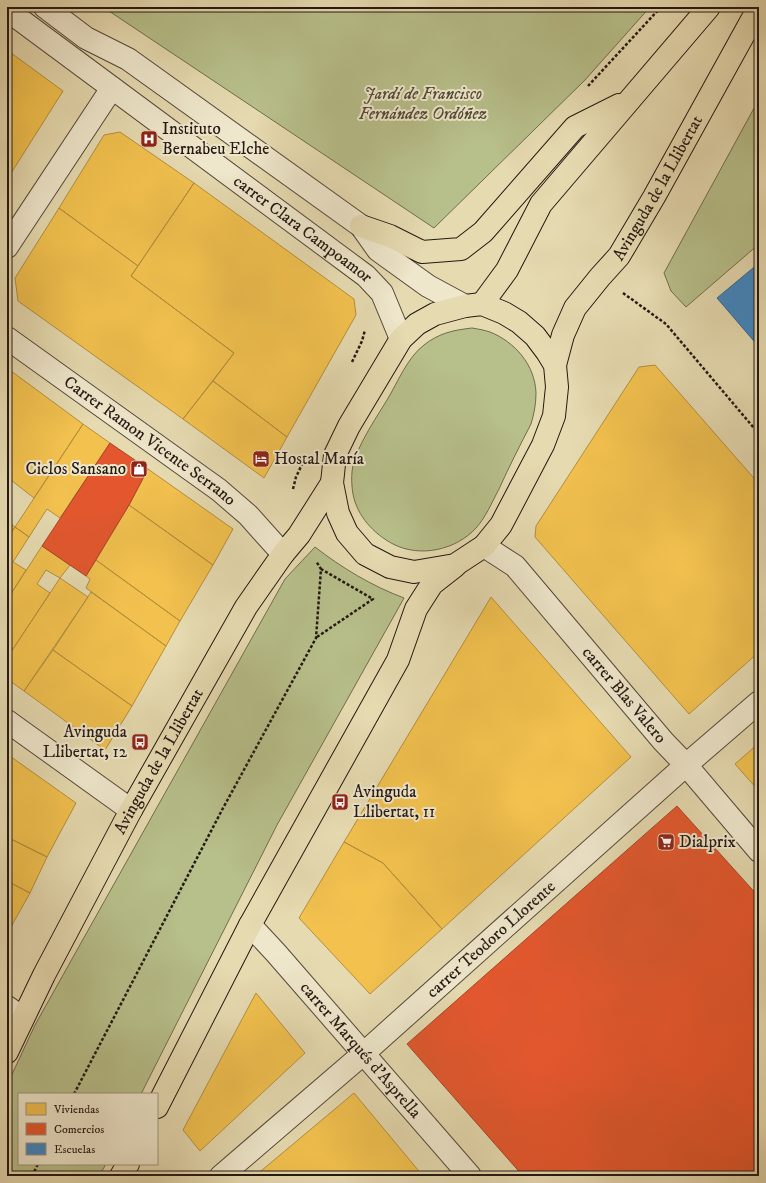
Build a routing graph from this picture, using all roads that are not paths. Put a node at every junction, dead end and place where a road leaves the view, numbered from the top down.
1 (45, 7) edge
2 (709, 7) edge
3 (759, 7) edge
4 (7, 10) edge
5 (112, 88) junction
6 (628, 101) junction
7 (360, 226) junction
8 (7, 248) edge
9 (474, 305) junction
10 (7, 338) edge
11 (401, 339) junction
12 (555, 365) junction
13 (332, 483) junction
14 (484, 546) junction
15 (283, 554) junction
16 (456, 565) junction
17 (759, 702) edge
18 (7, 721) edge
19 (686, 765) junction
20 (132, 810) junction
21 (759, 851) edge
22 (250, 925) junction
23 (15, 1012) edge
24 (7, 1052) edge
25 (363, 1054) junction
26 (158, 1105) edge
27 (128, 1165) edge
28 (122, 1176) edge
29 (221, 1176) edge
30 (470, 1176) edge

1 - 7 street, carrer Clara Campoamor
2 - 6 highway
3 - 12 highway, Avinguda de la Llibertat
4 - 5 street, carrer Clara Campoamor
5 - 8 street
5 - 11 street, carrer Clara Campoamor
6 - 7 highway
6 - 9 highway
7 - 9 street, carrer Clara Campoamor
9 - 11 highway
9 - 12 highway
10 - 15 street, Carrer Ramon Vicente Serrano
11 - 13 highway
12 - 14 highway
13 - 15 highway, Avinguda de la Llibertat
13 - 16 highway
14 - 16 highway
14 - 19 street, carrer Blas Valero
15 - 20 highway, Avinguda de la Llibertat
16 - 22 highway
17 - 19 street, carrer Teodoro Llorente
18 - 20 street
19 - 21 street, carrer Blas Valero
19 - 25 street, carrer Teodoro Llorente
20 - 23 highway, Avinguda de la Llibertat
22 - 25 street, carrer Marqués d'Asprella
22 - 26 highway
23 - 24 highway, Avinguda de la Llibertat
25 - 29 street, carrer Teodoro Llorente
25 - 30 street, carrer Marqués d'Asprella
27 - 28 highway

